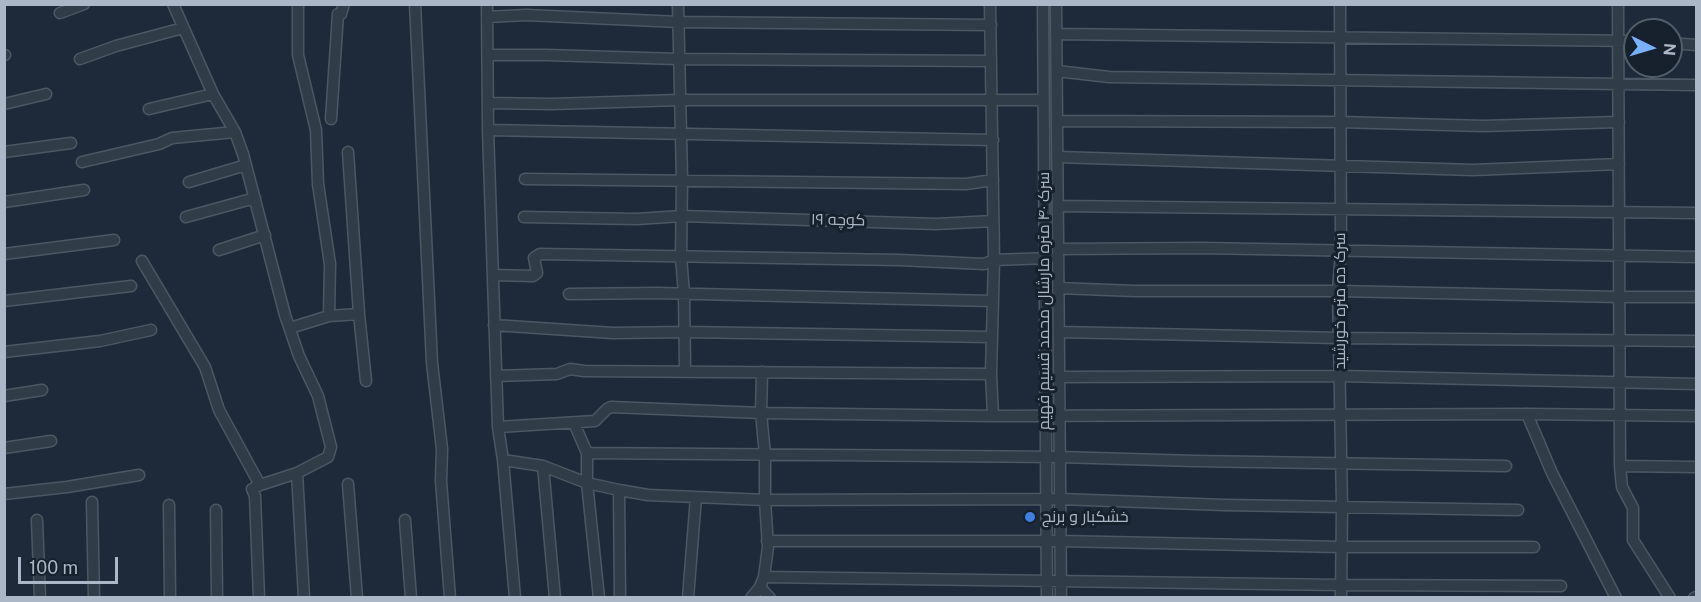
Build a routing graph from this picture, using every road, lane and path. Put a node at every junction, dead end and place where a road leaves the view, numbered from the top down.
1 (84, 4) edge
2 (173, 4) edge
3 (298, 4) edge
4 (344, 4) edge
5 (415, 4) edge
6 (487, 4) edge
7 (678, 4) edge
8 (990, 4) edge
9 (1043, 4) edge
10 (1056, 4) edge
11 (1340, 4) edge
12 (1618, 4) edge
13 (60, 13) dead end
14 (487, 17) junction
15 (679, 22) junction
16 (991, 25) junction
17 (183, 28) junction
18 (1056, 34) junction
19 (1340, 38) junction
20 (1618, 40) junction
21 (1623, 40) edge
22 (488, 55) junction
23 (80, 59) dead end
24 (679, 59) junction
25 (991, 61) junction
26 (1057, 71) junction
27 (1341, 80) junction
28 (1618, 85) junction
29 (1696, 85) edge
30 (46, 94) dead end
31 (213, 94) junction
32 (680, 100) junction
33 (992, 100) junction
34 (1043, 100) junction
35 (4, 104) edge
36 (488, 104) junction
37 (149, 109) dead end
38 (331, 119) dead end
39 (1057, 121) junction
40 (1340, 122) junction
41 (1619, 122) junction
42 (488, 130) junction
43 (235, 132) junction
44 (680, 133) junction
45 (993, 140) junction
46 (72, 142) dead end
47 (4, 152) edge
48 (348, 152) dead end
49 (1057, 157) junction
50 (82, 162) dead end
51 (1341, 164) junction
52 (1619, 164) junction
53 (246, 165) junction
54 (525, 179) dead end
55 (682, 180) junction
56 (993, 180) junction
57 (189, 182) dead end
58 (84, 190) dead end
59 (255, 198) junction
60 (4, 202) edge
61 (1058, 206) junction
62 (1341, 209) junction
63 (1619, 212) junction
64 (1696, 213) edge
65 (682, 216) junction
66 (186, 217) dead end
67 (524, 217) dead end
68 (993, 220) junction
69 (265, 235) junction
70 (114, 240) dead end
71 (219, 250) dead end
72 (1341, 250) junction
73 (4, 254) edge
74 (1058, 254) junction
75 (1620, 256) junction
76 (681, 257) junction
77 (1696, 257) edge
78 (1044, 258) junction
79 (994, 260) junction
80 (142, 261) dead end
81 (493, 275) junction
82 (131, 286) dead end
83 (1058, 288) junction
84 (1338, 291) junction
85 (568, 294) dead end
86 (684, 294) junction
87 (1619, 297) junction
88 (1696, 297) edge
89 (992, 301) junction
90 (4, 302) edge
91 (359, 314) junction
92 (329, 316) junction
93 (494, 325) junction
94 (290, 328) junction
95 (151, 330) dead end
96 (685, 332) junction
97 (1059, 332) junction
98 (991, 337) junction
99 (1340, 338) junction
100 (1620, 340) junction
101 (1696, 341) edge
102 (4, 352) edge
103 (685, 370) junction
104 (762, 372) junction
105 (991, 374) junction
106 (1340, 375) junction
107 (496, 376) junction
108 (1059, 377) junction
109 (366, 381) dead end
110 (1619, 383) junction
111 (1696, 384) edge
112 (42, 390) dead end
113 (4, 396) edge
114 (761, 413) junction
115 (1527, 414) junction
116 (1620, 415) junction
117 (993, 416) junction
118 (1045, 416) junction
119 (1059, 416) junction
120 (1340, 416) junction
121 (1696, 416) edge
122 (574, 423) junction
123 (498, 427) junction
124 (51, 441) dead end
125 (4, 448) edge
126 (587, 453) junction
127 (765, 455) junction
128 (1045, 457) junction
129 (1060, 457) junction
130 (503, 460) junction
131 (1341, 464) junction
132 (543, 466) junction
133 (1506, 466) dead end
134 (1620, 466) junction
135 (1696, 467) edge
136 (297, 473) junction
137 (139, 475) dead end
138 (587, 483) junction
139 (348, 484) dead end
140 (260, 485) junction
141 (619, 490) junction
142 (4, 494) edge
143 (696, 497) junction
144 (1046, 499) junction
145 (1060, 499) junction
146 (765, 500) junction
147 (92, 502) dead end
148 (169, 505) dead end
149 (1342, 507) junction
150 (216, 510) dead end
151 (1518, 510) dead end
152 (37, 520) dead end
153 (405, 520) dead end
154 (767, 541) junction
155 (1046, 541) junction
156 (1060, 541) junction
157 (1341, 547) junction
158 (1534, 547) dead end
159 (764, 576) junction
160 (1047, 581) junction
161 (1060, 581) junction
162 (1341, 585) junction
163 (1561, 586) dead end
164 (759, 587) junction
165 (40, 597) edge
166 (94, 597) edge
167 (170, 597) edge
168 (217, 597) edge
169 (259, 597) edge
170 (304, 597) edge
171 (357, 597) edge
172 (411, 597) edge
173 (450, 597) edge
174 (515, 597) edge
175 (555, 597) edge
176 (599, 597) edge
177 (620, 597) edge
178 (688, 597) edge
179 (751, 597) edge
180 (770, 597) edge
181 (1047, 597) edge
182 (1061, 597) edge
183 (1341, 597) edge
184 (1616, 597) edge
185 (1670, 597) edge

1 - 13 street
2 - 17 street
3 - 92 street
4 - 38 street
5 - 173 street
6 - 14 street
7 - 15 street
8 - 16 street
9 - 34 street, سرک ۴۰ متره مارشال محمد قسیم فهیم
10 - 18 street, سرک ۴۰ متره مارشال محمد قسیم فهیم
11 - 19 street, سرک ده متره خورشید
12 - 20 street
14 - 15 street
14 - 22 street
15 - 16 street
15 - 24 street
16 - 25 street
17 - 23 street
17 - 31 street
18 - 19 street
18 - 26 street, سرک ۴۰ متره مارشال محمد قسیم فهیم
19 - 20 street
19 - 27 street, سرک ده متره خورشید
20 - 21 street
20 - 28 street
22 - 24 street
22 - 36 street
24 - 25 street
24 - 32 street
25 - 33 street
26 - 27 street
26 - 39 street, سرک ۴۰ متره مارشال محمد قسیم فهیم
27 - 28 street
27 - 40 street, سرک ده متره خورشید
28 - 29 street
28 - 41 street
30 - 35 street
31 - 37 street
31 - 43 street
32 - 33 street
32 - 36 street
32 - 44 street
33 - 34 street
33 - 45 street
34 - 78 street, سرک ۴۰ متره مارشال محمد قسیم فهیم
36 - 42 street
39 - 40 street
39 - 49 street, سرک ۴۰ متره مارشال محمد قسیم فهیم
40 - 41 street
40 - 51 street, سرک ده متره خورشید
41 - 52 street
42 - 44 street
42 - 81 street
43 - 50 street
43 - 53 street
44 - 45 street
44 - 55 street
45 - 56 street
46 - 47 street
48 - 91 street
49 - 51 street
49 - 61 street, سرک ۴۰ متره مارشال محمد قسیم فهیم
51 - 52 street
51 - 62 street, سرک ده متره خورشید
52 - 63 street
53 - 57 street
53 - 59 street
54 - 55 street
55 - 56 street
55 - 65 street
56 - 68 street
58 - 60 street
59 - 66 street
59 - 69 street
61 - 62 street
61 - 74 street, سرک ۴۰ متره مارشال محمد قسیم فهیم
62 - 63 street
62 - 72 street, سرک ده متره خورشید
63 - 64 street
63 - 75 street
65 - 67 street, کوچه ۱۹
65 - 68 street, کوچه ۱۹
65 - 76 street
68 - 79 street
69 - 71 street
69 - 94 street
70 - 73 street
72 - 74 street
72 - 75 street
72 - 84 street, سرک ده متره خورشید
74 - 78 street
74 - 83 street, سرک ۴۰ متره مارشال محمد قسیم فهیم
75 - 77 street
75 - 87 street
76 - 79 street
76 - 81 street
76 - 86 street
78 - 79 street
78 - 118 street, سرک ۴۰ متره مارشال محمد قسیم فهیم
79 - 89 street
80 - 140 street
81 - 93 street
82 - 90 street
83 - 84 street
83 - 97 street, سرک ۴۰ متره مارشال محمد قسیم فهیم
84 - 87 street
84 - 99 street, سرک ده متره خورشید
85 - 86 street
86 - 89 street
86 - 96 street
87 - 88 street
87 - 100 street
89 - 98 street
91 - 92 street
91 - 109 street
92 - 94 street
93 - 96 street
93 - 107 street
94 - 136 street
95 - 102 street
96 - 98 street
96 - 103 street
97 - 99 street
97 - 108 street, سرک ۴۰ متره مارشال محمد قسیم فهیم
98 - 105 street
99 - 100 street
99 - 106 street, سرک ده متره خورشید
100 - 101 street
100 - 110 street
103 - 104 street
103 - 107 street
104 - 105 street
104 - 114 street
105 - 117 street
106 - 108 street
106 - 110 street
106 - 120 street, سرک ده متره خورشید
107 - 123 street
108 - 119 street, سرک ۴۰ متره مارشال محمد قسیم فهیم
110 - 111 street
110 - 116 street
112 - 113 street
114 - 117 street
114 - 122 street
114 - 127 street
115 - 116 street
115 - 120 street
115 - 184 street
116 - 121 street
116 - 134 street
117 - 118 street
118 - 119 street
118 - 128 street, سرک ۴۰ متره مارشال محمد قسیم فهیم
119 - 120 street
119 - 129 street, سرک ۴۰ متره مارشال محمد قسیم فهیم
120 - 131 street, سرک ده متره خورشید
122 - 123 street
122 - 126 street
123 - 130 street
124 - 125 street
126 - 127 street
126 - 138 street
127 - 128 street
127 - 146 street
128 - 129 street
128 - 144 street, سرک ۴۰ متره مارشال محمد قسیم فهیم
129 - 131 street
129 - 145 street, سرک ۴۰ متره مارشال محمد قسیم فهیم
130 - 132 street
130 - 174 street
131 - 133 street
131 - 149 street, سرک ده متره خورشید
132 - 138 street
132 - 175 street
134 - 135 street
134 - 185 street
136 - 140 street
136 - 170 street
137 - 142 street
138 - 141 street
138 - 176 street
139 - 171 street
140 - 169 street
141 - 143 street
141 - 177 street
143 - 146 street
143 - 178 street
144 - 145 street
144 - 146 street
144 - 155 street, سرک ۴۰ متره مارشال محمد قسیم فهیم
145 - 149 street
145 - 156 street, سرک ۴۰ متره مارشال محمد قسیم فهیم
146 - 154 street
147 - 166 street
148 - 167 street
149 - 151 street
149 - 157 street, سرک ده متره خورشید
150 - 168 street
152 - 165 street
153 - 172 street
154 - 155 street
154 - 159 street
155 - 156 street
155 - 160 street, سرک ۴۰ متره مارشال محمد قسیم فهیم
156 - 157 street
156 - 161 street, سرک ۴۰ متره مارشال محمد قسیم فهیم
157 - 158 street
157 - 162 street, سرک ده متره خورشید
159 - 160 street
159 - 164 street
160 - 161 street
160 - 181 street, سرک ۴۰ متره مارشال محمد قسیم فهیم
161 - 162 street
161 - 182 street, سرک ۴۰ متره مارشال محمد قسیم فهیم
162 - 163 street
162 - 183 street, سرک ده متره خورشید
164 - 179 street
164 - 180 street

